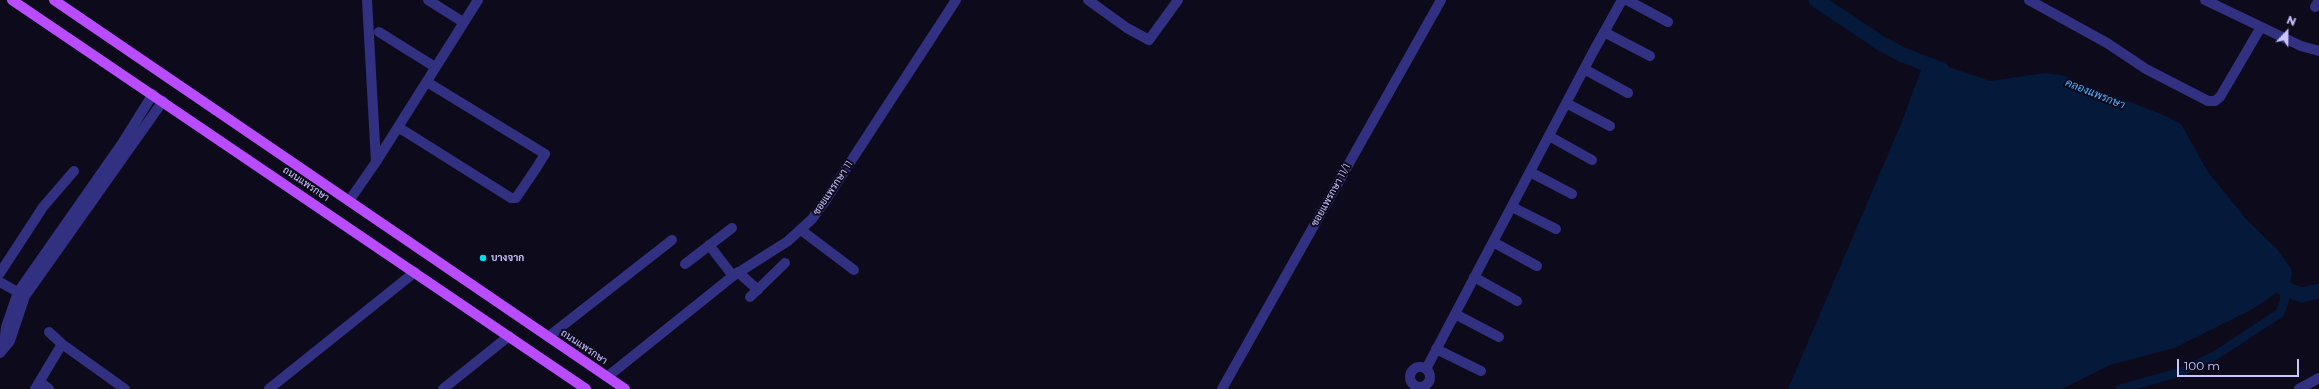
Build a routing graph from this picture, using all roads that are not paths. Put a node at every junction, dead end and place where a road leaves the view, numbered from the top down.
1 (12, 0) edge
2 (54, 0) edge
3 (367, 0) edge
4 (428, 0) edge
5 (478, 0) edge
6 (956, 0) edge
7 (1088, 0) edge
8 (1178, 0) edge
9 (1441, 0) edge
10 (1622, 0) edge
11 (1627, 0) edge
12 (2029, 0) edge
13 (2205, 0) edge
14 (463, 22) junction
15 (1668, 22) dead end
16 (2261, 27) junction
17 (379, 32) dead end
18 (1604, 32) junction
19 (2319, 51) edge
20 (1650, 56) dead end
21 (435, 67) junction
22 (1584, 69) junction
23 (427, 82) junction
24 (1628, 93) dead end
25 (153, 94) junction
26 (163, 101) junction
27 (1566, 103) junction
28 (1610, 126) dead end
29 (398, 127) junction
30 (1549, 136) junction
31 (1592, 160) dead end
32 (376, 162) junction
33 (74, 171) dead end
34 (1530, 172) junction
35 (1572, 194) dead end
36 (349, 201) junction
37 (1512, 207) junction
38 (732, 228) dead end
39 (1556, 229) dead end
40 (801, 230) junction
41 (672, 240) dead end
42 (1493, 242) junction
43 (709, 245) junction
44 (785, 262) dead end
45 (685, 264) dead end
46 (1537, 266) dead end
47 (854, 270) dead end
48 (414, 272) junction
49 (0, 273) edge
50 (736, 274) junction
51 (1474, 277) junction
52 (0, 282) edge
53 (758, 290) junction
54 (21, 294) junction
55 (750, 298) dead end
56 (1517, 302) dead end
57 (1455, 314) junction
58 (49, 332) dead end
59 (509, 336) junction
60 (548, 337) junction
61 (1499, 337) dead end
62 (62, 344) junction
63 (1436, 349) junction
64 (2, 350) edge
65 (1426, 369) junction
66 (1481, 371) dead end
67 (607, 377) junction
68 (2319, 378) edge
69 (38, 386) edge
70 (1415, 388) edge
71 (49, 389) edge
72 (125, 389) edge
73 (269, 389) edge
74 (443, 389) edge
75 (586, 389) edge
76 (625, 389) edge
77 (1222, 389) edge
78 (2299, 389) edge

1 - 25 main road, ถนนแพรกษา
2 - 36 main road, ถนนแพรกษา
3 - 32 street
4 - 14 street
5 - 14 street
6 - 40 street, ซอยแพรกษา 11
7 - 8 street
9 - 77 street, ซอยแพรกษา 11/1
10 - 18 street
11 - 15 street
12 - 16 street
13 - 16 street
14 - 21 street
16 - 19 street
17 - 21 street
18 - 20 street
18 - 22 street
21 - 23 street
22 - 24 street
22 - 27 street
23 - 29 street
23 - 29 street
25 - 26 main road, ถนนแพรกษา
25 - 54 street
26 - 48 main road, ถนนแพรกษา
26 - 54 street
27 - 28 street
27 - 30 street
29 - 32 street
30 - 31 street
30 - 34 street
32 - 36 street
33 - 49 street
34 - 35 street
34 - 37 street
36 - 60 main road, ถนนแพรกษา
37 - 39 street
37 - 42 street
38 - 43 street
40 - 47 street
40 - 50 street, ซอยแพรกษา 11
41 - 60 street
42 - 46 street
42 - 51 street
43 - 45 street
43 - 50 street
44 - 53 street
48 - 59 main road, ถนนแพรกษา
48 - 73 street
50 - 53 street
50 - 67 street, ซอยแพรกษา 11
51 - 56 street
51 - 57 street
52 - 54 street
53 - 55 street
54 - 64 street
57 - 61 street
57 - 63 street
58 - 62 street
59 - 74 street
59 - 75 main road, ถนนแพรกษา
60 - 67 main road, ถนนแพรกษา
62 - 69 street
62 - 72 street
63 - 65 street
63 - 66 street
65 - 70 street
65 - 70 street
67 - 76 main road, ถนนแพรกษา
68 - 78 street
69 - 71 street

